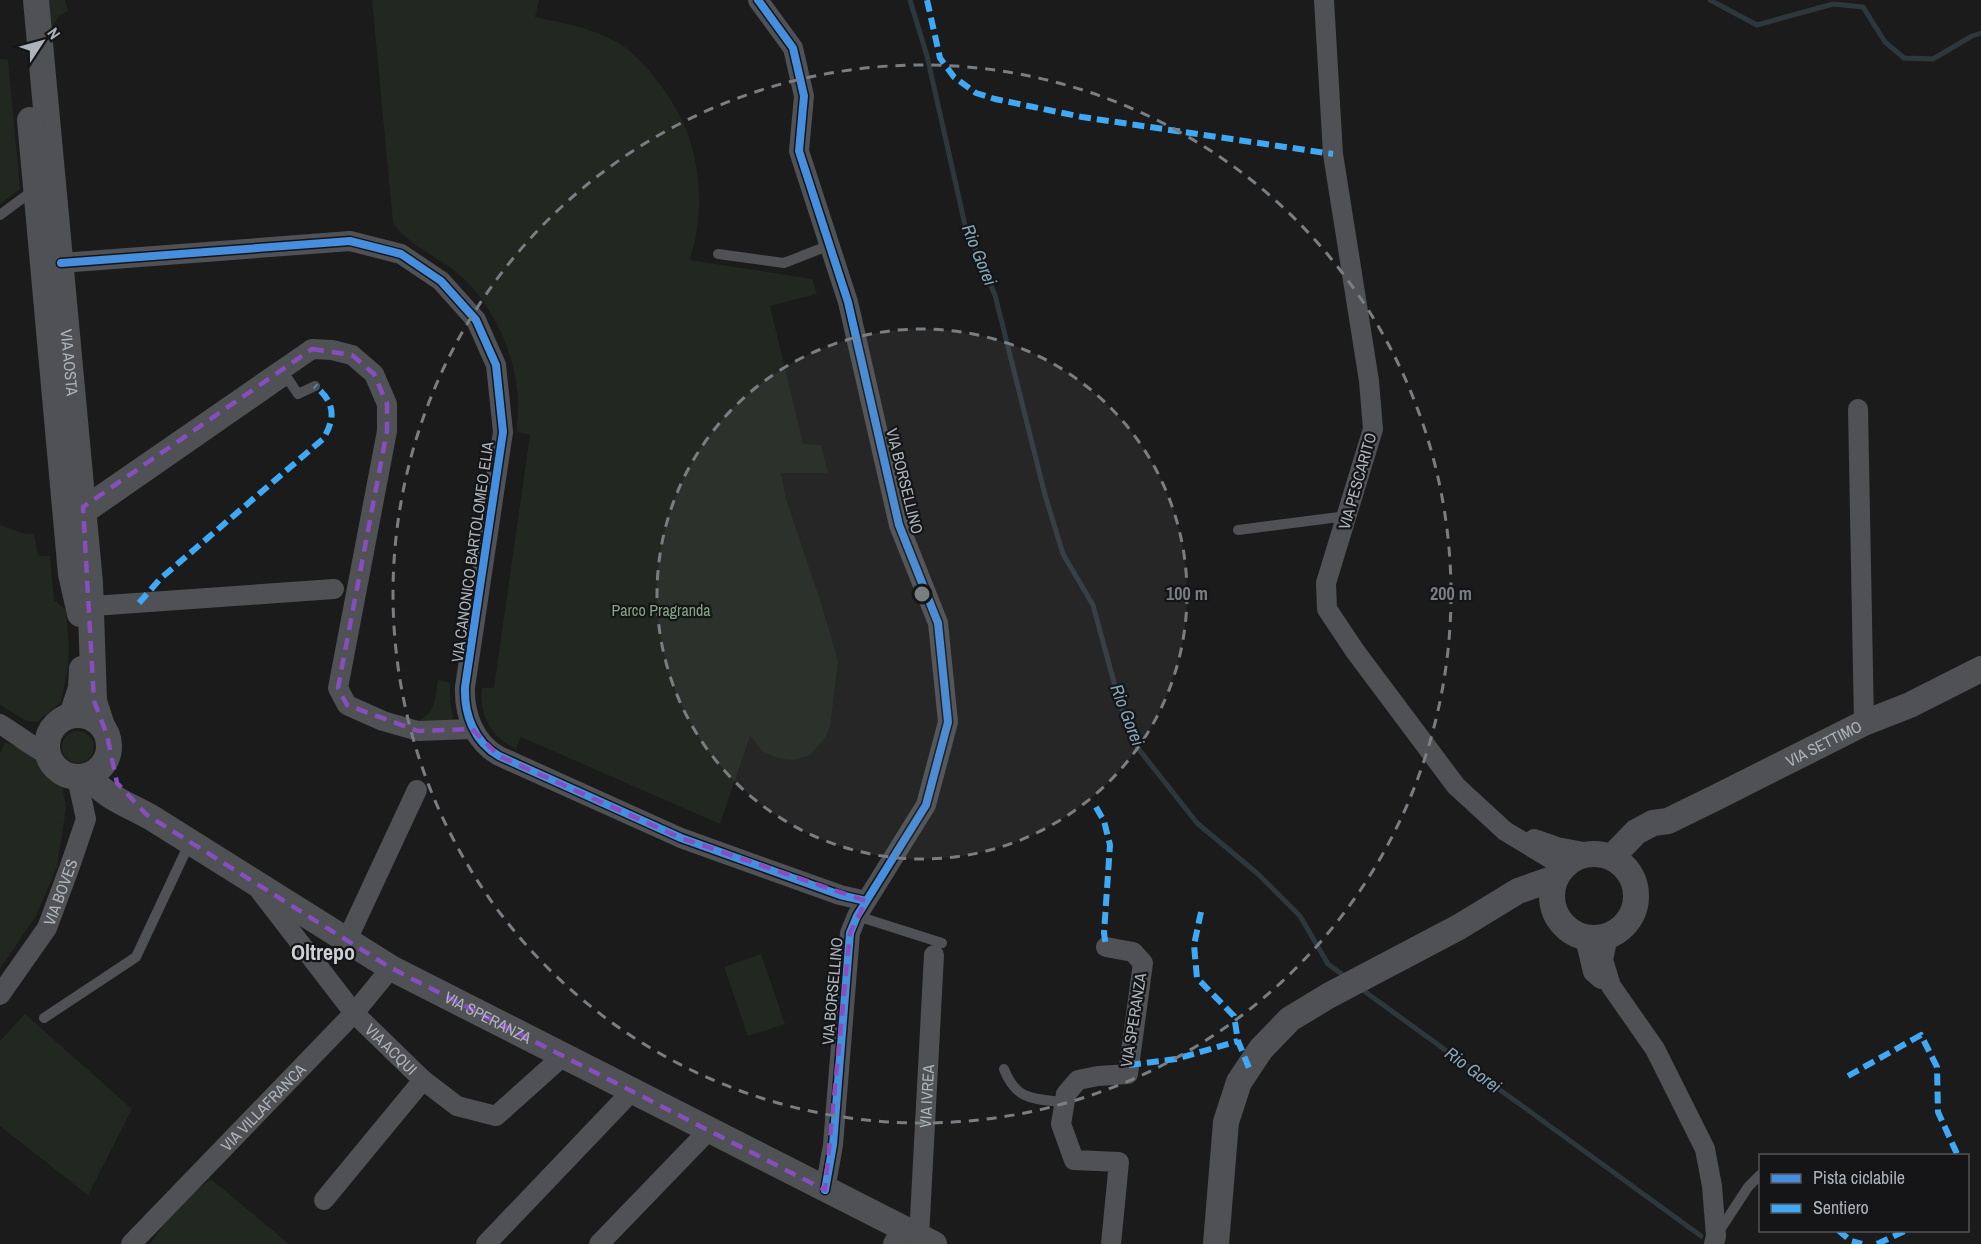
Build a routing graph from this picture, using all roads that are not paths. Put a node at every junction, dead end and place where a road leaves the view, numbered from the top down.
1 (22, 0) edge
2 (36, 0) edge
3 (758, 0) edge
4 (1324, 0) edge
5 (40, 129) junction
6 (35, 189) junction
7 (0, 215) edge
8 (830, 244) junction
9 (718, 254) dead end
10 (61, 263) junction
11 (315, 386) dead end
12 (1858, 409) dead end
13 (84, 514) junction
14 (1347, 516) junction
15 (1238, 530) dead end
16 (334, 589) dead end
17 (85, 607) junction
18 (1981, 669) edge
19 (72, 715) junction
20 (1864, 723) junction
21 (0, 724) edge
22 (102, 726) junction
23 (472, 729) junction
24 (40, 745) junction
25 (108, 754) junction
26 (82, 777) junction
27 (417, 790) dead end
28 (147, 815) junction
29 (1505, 831) junction
30 (190, 842) junction
31 (1610, 861) junction
32 (1559, 872) junction
33 (253, 881) junction
34 (1498, 904) junction
35 (1552, 904) junction
36 (862, 908) junction
37 (1597, 937) junction
38 (347, 939) junction
39 (1106, 947) dead end
40 (938, 949) joint
41 (392, 968) junction
42 (0, 995) edge
43 (354, 1013) junction
44 (44, 1018) dead end
45 (563, 1056) junction
46 (1004, 1069) dead end
47 (423, 1080) junction
48 (632, 1091) junction
49 (1064, 1102) junction
50 (709, 1130) junction
51 (1759, 1176) edge
52 (825, 1190) junction
53 (324, 1200) dead end
54 (912, 1238) edge
55 (1715, 1240) edge
56 (131, 1244) edge
57 (486, 1244) edge
58 (599, 1244) edge
59 (1111, 1244) edge
60 (1216, 1244) edge

1 - 5 street, VIA AOSTA
2 - 5 street, VIA AOSTA
3 - 8 street, VIA BORSELLINO
4 - 14 street, VIA PESCARITO
5 - 6 street, VIA AOSTA
5 - 10 street, VIA AOSTA
6 - 7 lane
6 - 17 street, VIA AOSTA
8 - 9 lane
8 - 36 street, VIA BORSELLINO
10 - 13 street, VIA AOSTA
10 - 23 street, VIA CANONICO BARTOLOMEO ELIA
11 - 13 lane
12 - 20 street
13 - 17 street, VIA AOSTA
13 - 23 street
14 - 15 lane
14 - 29 street, VIA PESCARITO
16 - 17 street
17 - 19 street, VIA AOSTA
17 - 22 street, VIA AOSTA
18 - 20 street, VIA SETTIMO
19 - 22 street
19 - 24 street
20 - 31 street, VIA SETTIMO
21 - 24 street
22 - 25 street
23 - 36 street
24 - 26 street
25 - 26 street
25 - 28 street, VIA SPERANZA
26 - 28 street, VIA SPERANZA
26 - 42 street, VIA BOVES
27 - 38 street
28 - 30 street, VIA SPERANZA
29 - 31 street
29 - 32 street, VIA PESCARITO
30 - 33 street, VIA SPERANZA
30 - 44 lane
31 - 32 street
31 - 37 street
32 - 34 street
32 - 35 street
33 - 38 street, VIA SPERANZA
33 - 43 street, VIA ACQUI
34 - 35 street
34 - 60 street
35 - 37 street
36 - 40 lane
36 - 52 street, VIA BORSELLINO
37 - 55 street
38 - 41 street, VIA SPERANZA
39 - 49 street, VIA SPERANZA
40 - 54 street, VIA IVREA
41 - 43 street, VIA VILLAFRANCA
41 - 45 street, VIA SPERANZA
43 - 47 street, VIA ACQUI
43 - 56 street, VIA VILLAFRANCA
45 - 47 street, VIA ACQUI
45 - 48 street, VIA SPERANZA
46 - 49 lane
47 - 53 street
48 - 50 street, VIA SPERANZA
48 - 57 street
49 - 59 street
50 - 52 street, VIA SPERANZA
50 - 58 street
51 - 55 lane
52 - 54 street, VIA SPERANZA

